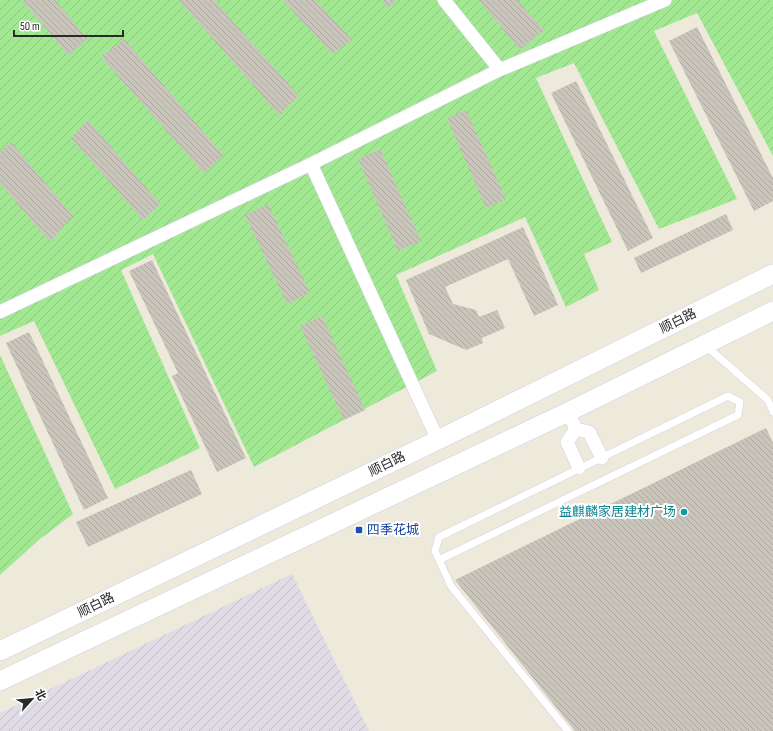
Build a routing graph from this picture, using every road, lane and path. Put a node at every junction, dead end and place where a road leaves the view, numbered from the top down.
1 (444, 0) edge
2 (665, 0) edge
3 (497, 71) junction
4 (311, 164) junction
5 (773, 274) edge
6 (773, 311) edge
7 (0, 312) edge
8 (705, 345) junction
9 (773, 412) edge
10 (572, 421) junction
11 (438, 440) junction
12 (602, 458) junction
13 (579, 468) junction
14 (439, 560) junction
15 (0, 651) edge
16 (0, 681) edge
17 (568, 731) edge

1 - 3 street
2 - 3 street
3 - 4 street
4 - 7 street
4 - 11 street
5 - 11 main road, 顺白路
6 - 8 main road
8 - 9 lane
8 - 10 main road
10 - 12 street
10 - 13 street
10 - 16 main road
11 - 15 main road, 顺白路
12 - 13 lane
12 - 14 lane
13 - 14 lane
14 - 17 lane

